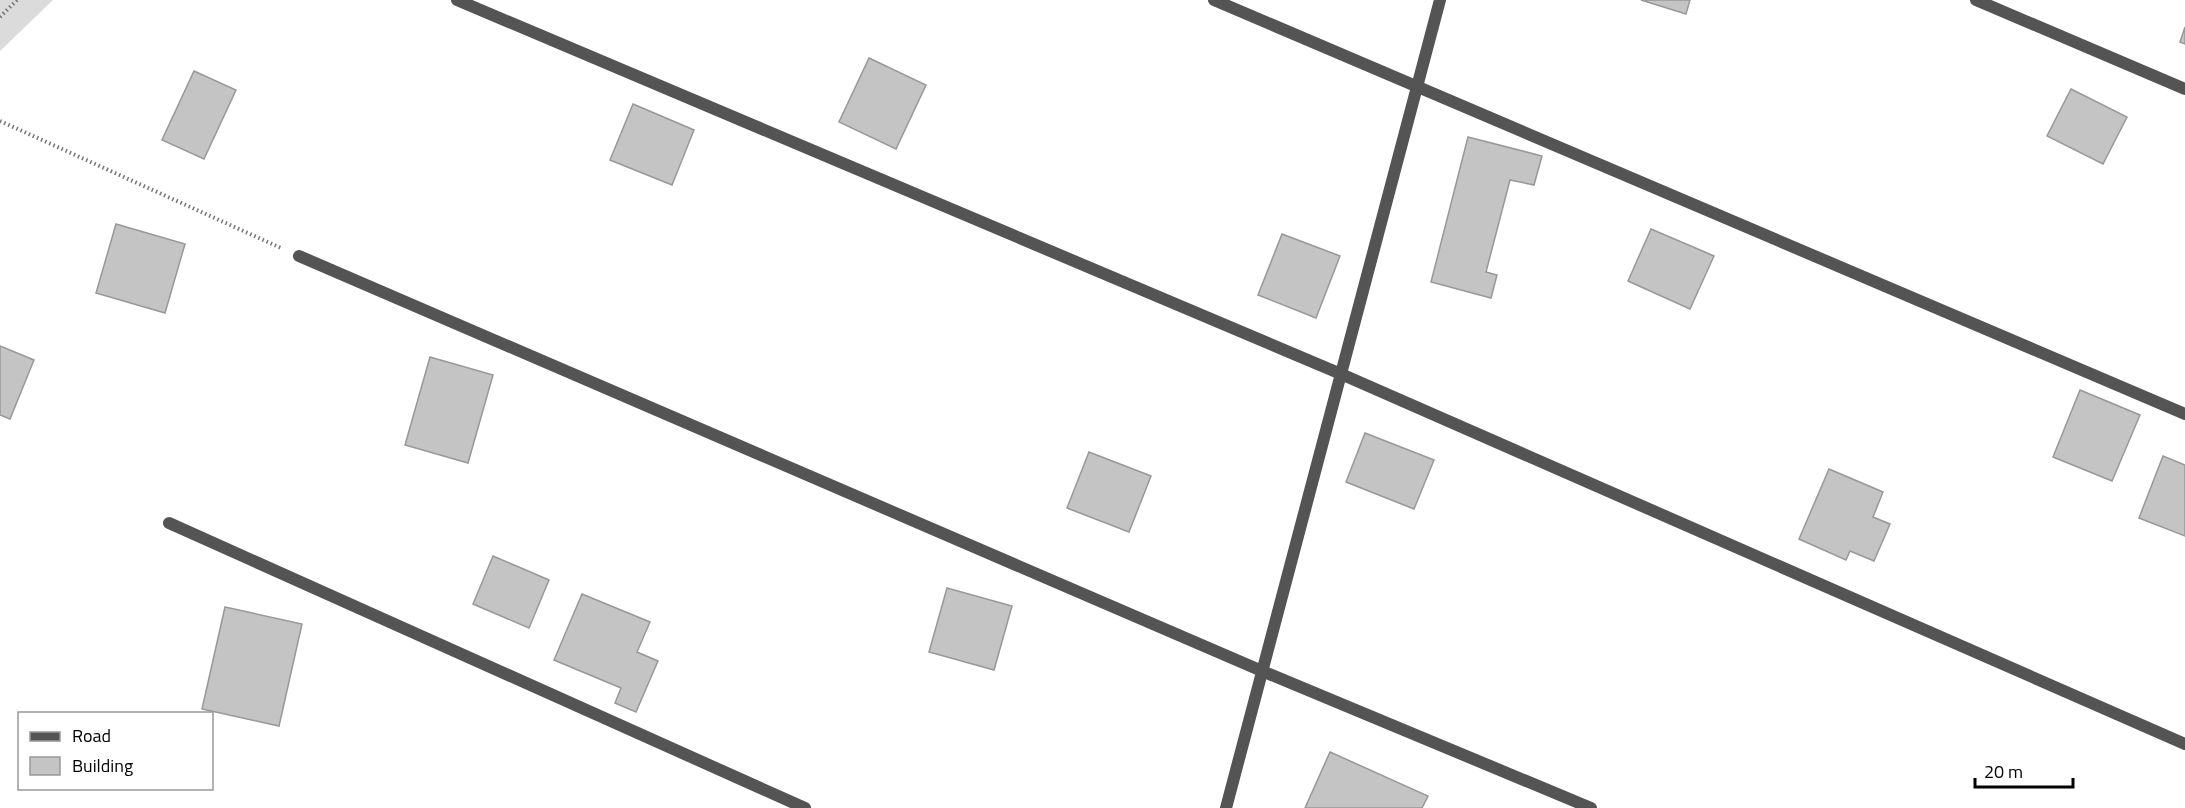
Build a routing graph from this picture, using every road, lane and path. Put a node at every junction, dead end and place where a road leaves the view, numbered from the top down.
1 (17, 0) edge
2 (457, 0) edge
3 (1214, 0) edge
4 (1440, 0) edge
5 (1976, 0) edge
6 (0, 17) edge
7 (1417, 86) junction
8 (2185, 89) edge
9 (0, 121) edge
10 (299, 256) joint
11 (1341, 374) junction
12 (2185, 414) edge
13 (169, 523) dead end
14 (1262, 671) junction
15 (2185, 744) edge
16 (805, 808) edge
17 (1226, 808) edge
18 (1591, 808) edge

1 - 6 path
2 - 11 street
3 - 7 street
4 - 7 street
5 - 8 street
7 - 11 street
7 - 12 street
9 - 10 path
10 - 14 street
11 - 14 street
11 - 15 street
13 - 16 street
14 - 17 street
14 - 18 street

